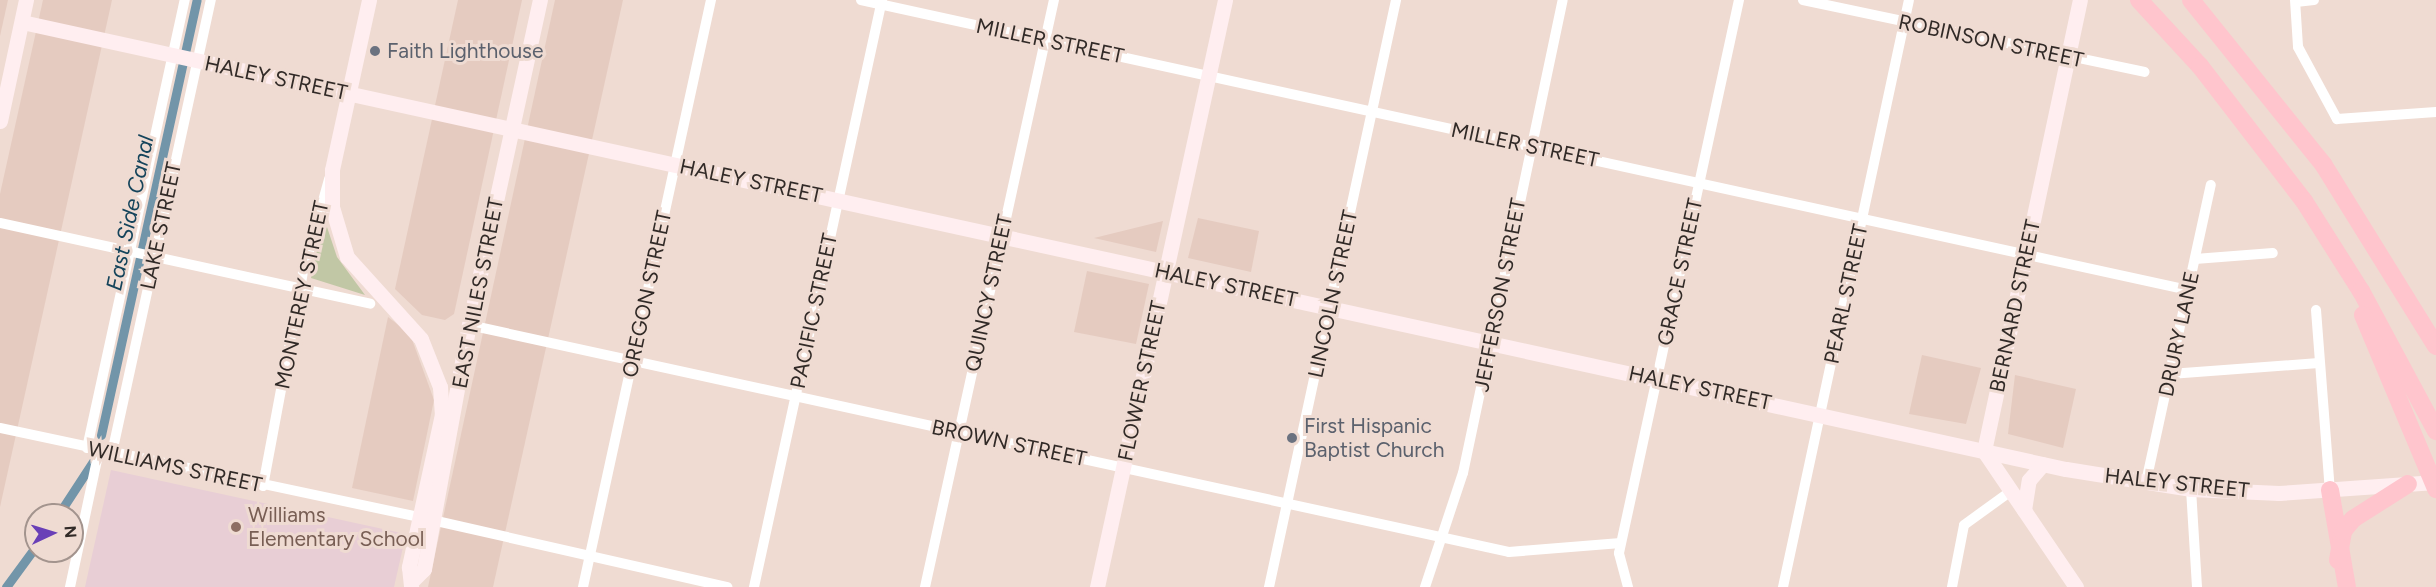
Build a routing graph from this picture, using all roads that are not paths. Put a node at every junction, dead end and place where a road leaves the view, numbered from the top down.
1 (26, 0) edge
2 (185, 0) edge
3 (211, 0) edge
4 (369, 0) edge
5 (540, 0) edge
6 (711, 0) edge
7 (861, 0) edge
8 (1053, 0) edge
9 (1225, 0) edge
10 (1396, 0) edge
11 (1563, 0) edge
12 (1739, 0) edge
13 (1803, 0) edge
14 (1909, 0) edge
15 (2080, 0) edge
16 (2139, 0) edge
17 (2191, 0) edge
18 (2314, 0) edge
19 (2296, 1) edge
20 (882, 2) edge
21 (22, 22) junction
22 (1904, 22) junction
23 (1045, 40) junction
24 (173, 55) junction
25 (2068, 58) junction
26 (197, 61) junction
27 (2144, 72) dead end
28 (1208, 76) junction
29 (348, 93) junction
30 (1372, 111) junction
31 (2436, 112) edge
32 (0, 121) edge
33 (512, 129) junction
34 (1529, 146) junction
35 (675, 165) junction
36 (332, 170) junction
37 (1699, 183) junction
38 (2211, 185) dead end
39 (839, 200) junction
40 (1863, 218) junction
41 (0, 223) edge
42 (1002, 236) junction
43 (2332, 244) junction
44 (131, 252) junction
45 (2273, 253) dead end
46 (2026, 254) junction
47 (153, 256) junction
48 (2195, 259) junction
49 (1166, 272) junction
50 (303, 289) junction
51 (2188, 290) junction
52 (370, 304) dead end
53 (1330, 308) junction
54 (2316, 310) dead end
55 (469, 325) junction
56 (1492, 343) junction
57 (2436, 346) edge
58 (632, 361) junction
59 (2319, 363) junction
60 (2170, 374) junction
61 (1657, 379) junction
62 (796, 396) junction
63 (1821, 415) junction
64 (0, 429) edge
65 (2436, 431) edge
66 (959, 432) junction
67 (87, 448) junction
68 (99, 450) junction
69 (1984, 451) junction
70 (112, 453) junction
71 (2043, 464) junction
72 (1123, 468) junction
73 (2146, 482) junction
74 (2436, 482) edge
75 (2408, 484) junction
76 (263, 486) junction
77 (2191, 489) junction
78 (2436, 489) edge
79 (2330, 490) junction
80 (2011, 491) junction
81 (1287, 503) junction
82 (2024, 510) junction
83 (426, 519) junction
84 (1446, 536) junction
85 (1621, 543) junction
86 (590, 557) junction
87 (2338, 560) junction
88 (411, 584) edge
89 (70, 587) edge
90 (583, 587) edge
91 (727, 587) edge
92 (754, 587) edge
93 (925, 587) edge
94 (1097, 587) edge
95 (1269, 587) edge
96 (1425, 587) edge
97 (1628, 587) edge
98 (1783, 587) edge
99 (1952, 587) edge
100 (2076, 587) edge
101 (2197, 587) edge
102 (2347, 587) edge

1 - 21 main road
2 - 24 street, LAKE STREET
3 - 26 street, LAKE STREET
4 - 29 main road, MONTEREY STREET
5 - 33 main road, EAST NILES STREET
6 - 35 street, OREGON STREET
7 - 20 street, MILLER STREET
8 - 23 street, QUINCY STREET
9 - 28 main road, FLOWER STREET
10 - 30 street, LINCOLN STREET
11 - 34 street, JEFFERSON STREET
12 - 37 street, GRACE STREET
13 - 22 street, ROBINSON STREET
14 - 22 street, PEARL STREET
15 - 25 main road, BERNARD STREET
16 - 43 highway
17 - 57 highway
18 - 19 street
19 - 31 street
20 - 23 street, MILLER STREET
20 - 39 street, PACIFIC STREET
21 - 24 main road, HALEY STREET
21 - 32 main road
22 - 25 street, ROBINSON STREET
22 - 40 street, PEARL STREET
23 - 28 street, MILLER STREET
23 - 42 street, QUINCY STREET
24 - 26 main road, HALEY STREET
24 - 44 street, LAKE STREET
25 - 27 street, ROBINSON STREET
25 - 46 main road, BERNARD STREET
26 - 29 main road, HALEY STREET
26 - 47 street, LAKE STREET
28 - 30 street, MILLER STREET
28 - 49 main road, FLOWER STREET
29 - 33 main road, HALEY STREET
29 - 36 main road, MONTEREY STREET
30 - 34 street, MILLER STREET
30 - 53 street, LINCOLN STREET
33 - 35 main road, HALEY STREET
33 - 55 main road, EAST NILES STREET
34 - 37 street, MILLER STREET
34 - 56 street, JEFFERSON STREET
35 - 39 main road, HALEY STREET
35 - 58 street, OREGON STREET
36 - 50 street, MONTEREY STREET
36 - 83 main road, EAST NILES STREET
37 - 40 street, MILLER STREET
37 - 61 street, GRACE STREET
38 - 48 street, DRURY LANE
39 - 42 main road, HALEY STREET
39 - 62 street, PACIFIC STREET
40 - 46 street, MILLER STREET
40 - 63 street, PEARL STREET
41 - 44 street
42 - 49 main road, HALEY STREET
42 - 66 street, QUINCY STREET
43 - 65 highway
43 - 78 highway
44 - 47 street
44 - 67 street, LAKE STREET
45 - 48 street
46 - 51 street, MILLER STREET
46 - 69 main road, BERNARD STREET
47 - 50 street
47 - 70 street, LAKE STREET
48 - 51 street, DRURY LANE
49 - 53 main road, HALEY STREET
49 - 72 main road, FLOWER STREET
50 - 52 street
50 - 76 street, MONTEREY STREET
51 - 60 street, DRURY LANE
53 - 56 main road, HALEY STREET
53 - 81 street, LINCOLN STREET
54 - 59 street
55 - 58 street, BROWN STREET
55 - 83 main road, EAST NILES STREET
56 - 61 main road, HALEY STREET
56 - 84 street, JEFFERSON STREET
58 - 62 street, BROWN STREET
58 - 86 street, OREGON STREET
59 - 60 street
59 - 79 street
60 - 73 street, DRURY LANE
61 - 63 main road, HALEY STREET
61 - 85 street, GRACE STREET
62 - 66 street, BROWN STREET
62 - 92 street, PACIFIC STREET
63 - 69 main road, HALEY STREET
63 - 98 street, PEARL STREET
64 - 67 street, WILLIAMS STREET
66 - 72 street, BROWN STREET
66 - 93 street, QUINCY STREET
67 - 68 street, WILLIAMS STREET
68 - 70 street, WILLIAMS STREET
68 - 89 street
69 - 71 main road, HALEY STREET
69 - 80 main road
70 - 76 street, WILLIAMS STREET
71 - 73 main road, HALEY STREET
71 - 82 main road
72 - 81 street, BROWN STREET
72 - 94 main road, FLOWER STREET
73 - 77 main road, HALEY STREET
74 - 75 main road, HALEY STREET
75 - 79 main road, HALEY STREET
75 - 87 highway
76 - 83 street, WILLIAMS STREET
77 - 79 main road, HALEY STREET
77 - 101 street
79 - 87 highway
80 - 82 main road
80 - 99 street
81 - 84 street, BROWN STREET
81 - 95 street, LINCOLN STREET
82 - 100 main road
83 - 86 street, WILLIAMS STREET
83 - 88 main road, EAST NILES STREET
84 - 85 street, BROWN STREET
84 - 96 street, JEFFERSON STREET
85 - 97 street
86 - 90 street, OREGON STREET
86 - 91 street, WILLIAMS STREET
87 - 102 highway

